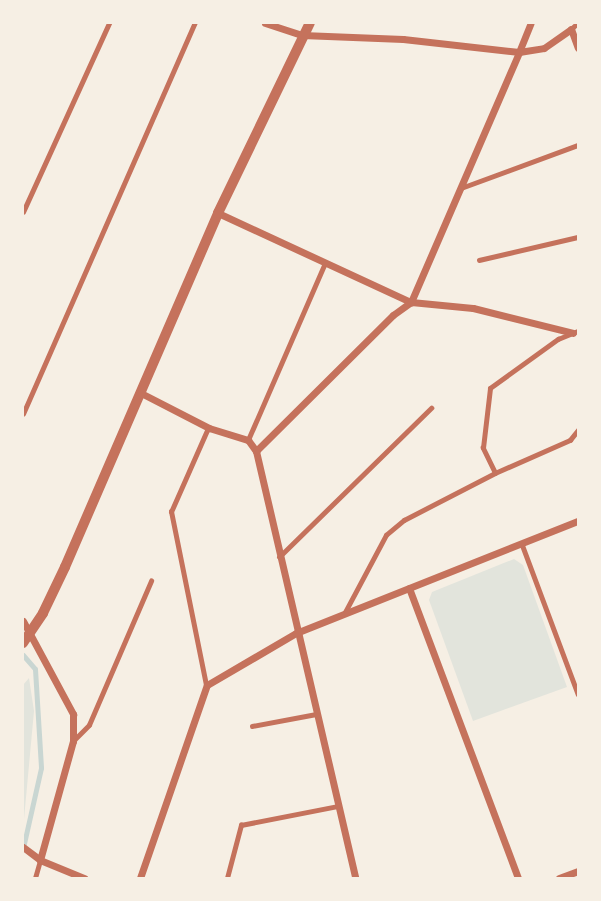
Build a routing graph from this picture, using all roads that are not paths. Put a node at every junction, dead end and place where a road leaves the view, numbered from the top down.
1 (109, 23) edge
2 (195, 23) edge
3 (265, 23) edge
4 (310, 23) edge
5 (531, 23) edge
6 (578, 23) edge
7 (575, 29) edge
8 (302, 35) junction
9 (578, 48) edge
10 (519, 52) junction
11 (578, 145) edge
12 (458, 189) junction
13 (23, 212) edge
14 (218, 213) junction
15 (578, 237) edge
16 (479, 260) dead end
17 (325, 262) junction
18 (411, 302) junction
19 (576, 332) edge
20 (139, 392) junction
21 (431, 408) dead end
22 (23, 414) edge
23 (209, 428) junction
24 (578, 430) edge
25 (248, 440) junction
26 (256, 451) junction
27 (495, 473) junction
28 (578, 521) edge
29 (522, 544) junction
30 (279, 558) junction
31 (151, 581) dead end
32 (408, 588) junction
33 (342, 617) junction
34 (23, 621) edge
35 (30, 632) junction
36 (296, 633) junction
37 (23, 643) edge
38 (206, 685) junction
39 (578, 694) edge
40 (316, 714) junction
41 (252, 726) dead end
42 (73, 741) junction
43 (338, 806) junction
44 (23, 847) edge
45 (40, 860) junction
46 (578, 871) edge
47 (35, 878) edge
48 (84, 878) edge
49 (140, 878) edge
50 (227, 878) edge
51 (355, 878) edge
52 (518, 878) edge
53 (559, 878) edge

1 - 13 lane
2 - 22 lane
3 - 8 street
4 - 8 street
5 - 10 street
6 - 7 lane
7 - 9 street
7 - 10 street
8 - 10 street
8 - 14 street
10 - 12 street
11 - 12 lane
12 - 18 street
14 - 17 street
14 - 20 street
15 - 16 lane
17 - 18 street
17 - 25 lane
18 - 19 street
18 - 26 street
19 - 27 lane
20 - 23 street
20 - 35 street
21 - 30 lane
23 - 25 street
23 - 38 lane
24 - 27 lane
25 - 26 street
26 - 30 street
27 - 33 lane
28 - 29 street
29 - 32 street
29 - 39 lane
30 - 36 street
31 - 42 lane
32 - 33 street
32 - 52 street
33 - 36 street
34 - 35 street
35 - 37 street
35 - 42 street
36 - 38 street
36 - 40 street
38 - 49 street
40 - 41 lane
40 - 43 street
42 - 45 street
43 - 50 lane
43 - 51 street
44 - 45 street
45 - 47 lane
45 - 48 street
46 - 53 street

